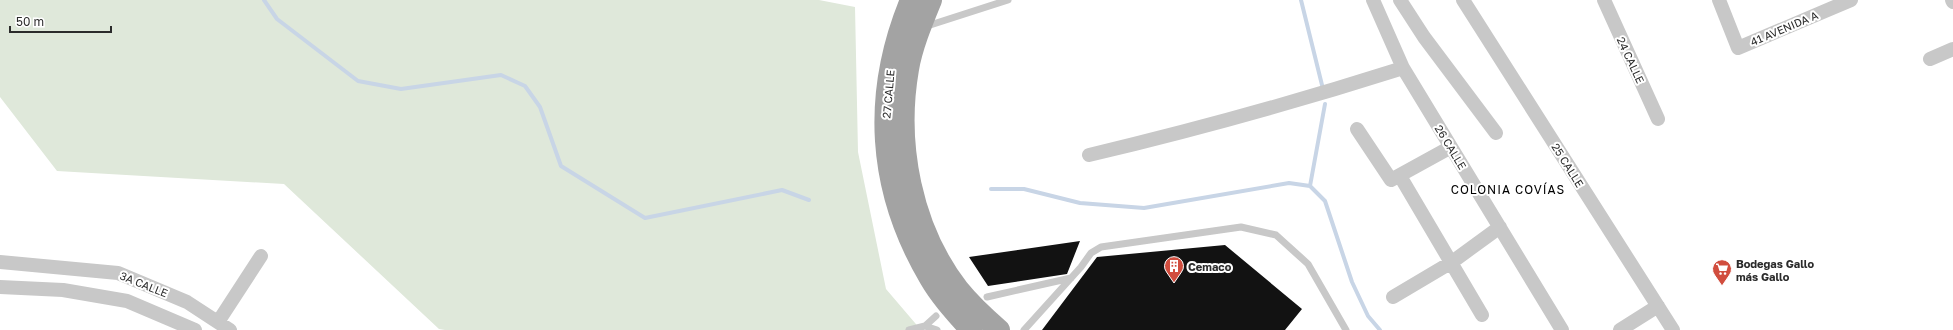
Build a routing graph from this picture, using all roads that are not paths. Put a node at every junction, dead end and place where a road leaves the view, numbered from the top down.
1 (911, 0) edge
2 (931, 0) edge
3 (1008, 0) edge
4 (1373, 0) edge
5 (1400, 0) edge
6 (1463, 0) edge
7 (1719, 0) edge
8 (1851, 0) edge
9 (1608, 1) edge
10 (920, 28) junction
11 (1953, 49) edge
12 (1930, 59) dead end
13 (1403, 68) junction
14 (1658, 119) dead end
15 (1357, 129) dead end
16 (1496, 133) dead end
17 (1451, 147) junction
18 (1089, 155) dead end
19 (1400, 176) junction
20 (902, 189) junction
21 (1500, 228) junction
22 (261, 256) dead end
23 (0, 262) edge
24 (1452, 262) junction
25 (1072, 278) junction
26 (0, 287) edge
27 (987, 297) dead end
28 (1393, 297) dead end
29 (1658, 306) junction
30 (1482, 315) dead end
31 (936, 316) dead end
32 (218, 322) junction
33 (925, 326) junction
34 (1027, 329) edge
35 (195, 330) edge
36 (230, 330) edge
37 (909, 330) edge
38 (937, 330) edge
39 (971, 330) edge
40 (998, 330) edge
41 (1346, 330) edge
42 (1562, 330) edge
43 (1620, 330) edge
44 (1673, 330) edge

1 - 20 main road, 27 CALLE
2 - 10 main road, 27 CALLE
3 - 10 lane
4 - 13 street, 26 CALLE
5 - 16 street
6 - 29 street, 25 CALLE
7 - 8 street, 41 AVENIDA A
9 - 14 street, 24 CALLE
10 - 20 main road, 27 CALLE
11 - 12 street
13 - 17 street, 26 CALLE
13 - 18 street
15 - 19 street
17 - 19 street
17 - 21 street, 26 CALLE
19 - 24 street
20 - 39 main road
20 - 40 main road
21 - 24 street
21 - 42 street, 26 CALLE
22 - 32 street
23 - 32 street, 3A CALLE
24 - 28 street
24 - 30 street
25 - 27 lane
25 - 34 lane
25 - 41 lane
26 - 35 street, 3A CALLE
29 - 43 street
29 - 44 street, 25 CALLE
31 - 33 lane
32 - 36 street, 3A CALLE
33 - 37 lane
33 - 38 lane

